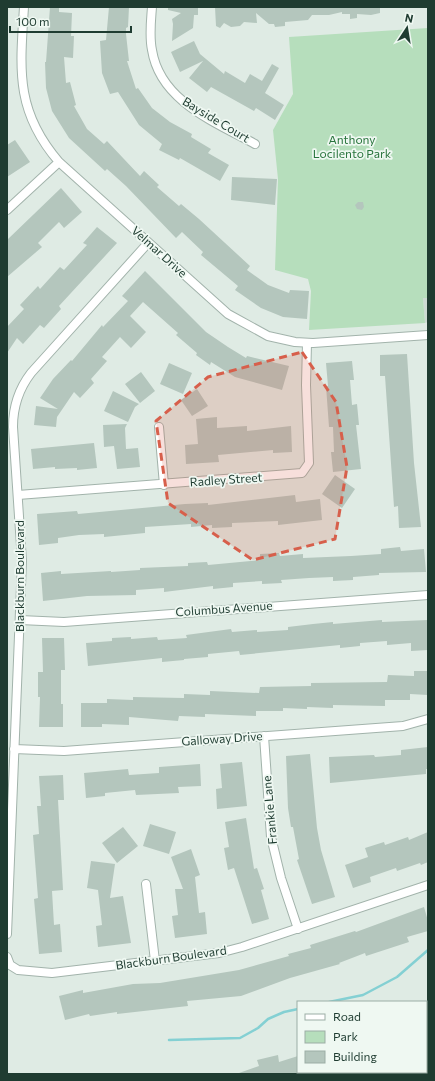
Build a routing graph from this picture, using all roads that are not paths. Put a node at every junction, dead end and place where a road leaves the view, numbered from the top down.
1 (24, 7) edge
2 (152, 7) edge
3 (255, 144) dead end
4 (59, 162) junction
5 (7, 210) edge
6 (148, 243) junction
7 (428, 335) edge
8 (306, 343) junction
9 (159, 427) dead end
10 (164, 485) junction
11 (18, 495) junction
12 (428, 595) edge
13 (20, 620) junction
14 (428, 719) edge
15 (264, 736) junction
16 (14, 749) junction
17 (146, 884) dead end
18 (428, 885) edge
19 (298, 929) junction
20 (7, 934) edge
21 (7, 957) edge
22 (155, 961) junction

1 - 4 street, Velmar Drive
2 - 3 street, Bayside Court
4 - 5 street
4 - 6 street, Velmar Drive
6 - 8 street, Velmar Drive
6 - 11 street, Blackburn Boulevard
7 - 8 street, Velmar Drive
8 - 10 street, Radley Street
9 - 10 street
10 - 11 street, Radley Street
11 - 13 street, Blackburn Boulevard
12 - 13 street, Columbus Avenue
13 - 16 street, Blackburn Boulevard
14 - 15 street, Galloway Drive
15 - 16 street, Galloway Drive
15 - 19 street, Frankie Lane
16 - 20 street, Blackburn Boulevard
17 - 22 street
18 - 19 street, Blackburn Boulevard
19 - 22 street, Blackburn Boulevard
21 - 22 street, Blackburn Boulevard

